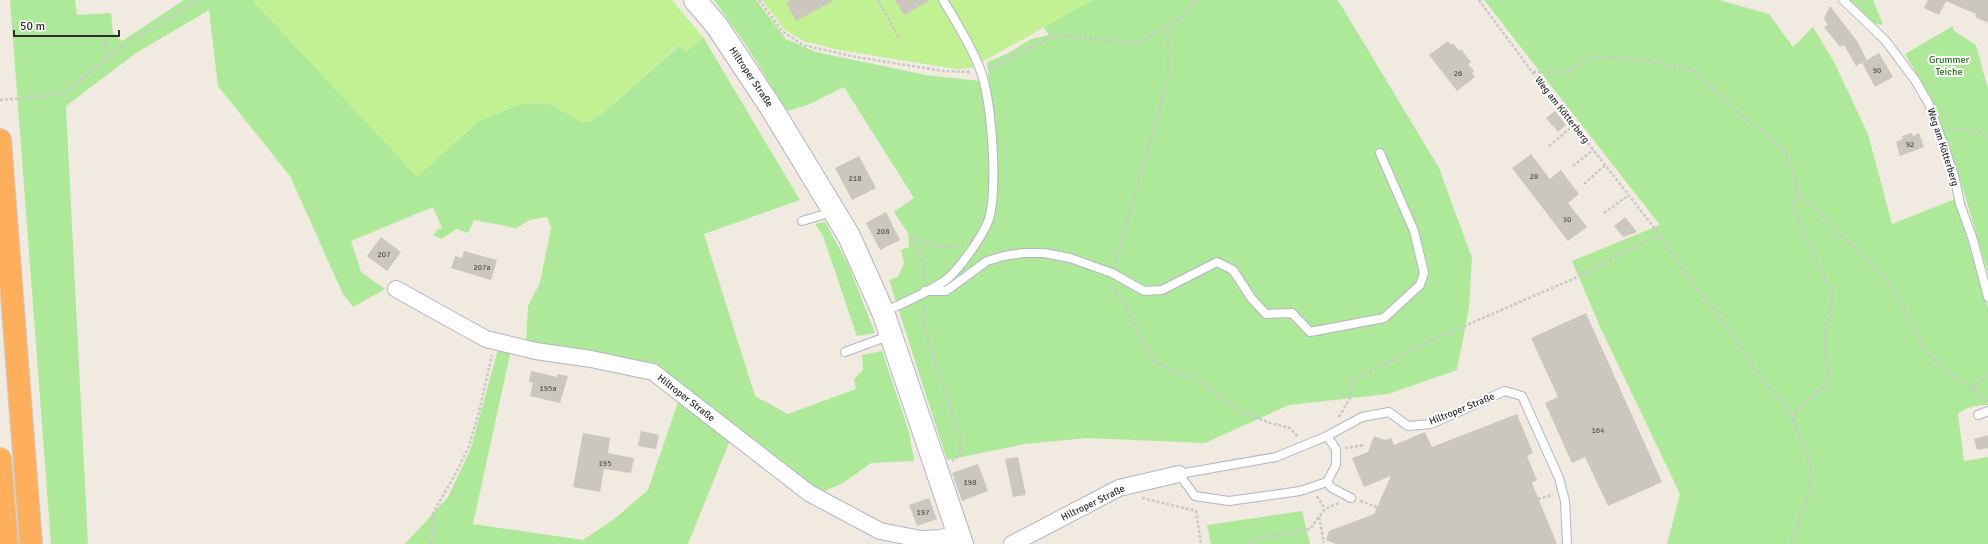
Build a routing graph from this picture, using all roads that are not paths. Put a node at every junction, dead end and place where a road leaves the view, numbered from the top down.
1 (695, 0) edge
2 (943, 0) edge
3 (1843, 0) edge
4 (0, 140) edge
5 (1380, 153) dead end
6 (835, 211) junction
7 (802, 221) dead end
8 (396, 290) dead end
9 (925, 291) junction
10 (1988, 297) edge
11 (883, 312) junction
12 (892, 335) junction
13 (845, 352) dead end
14 (1988, 410) edge
15 (1978, 415) dead end
16 (1327, 436) junction
17 (0, 459) edge
18 (1179, 474) junction
19 (1327, 482) junction
20 (1352, 498) dead end
21 (960, 539) edge
22 (7, 544) edge
23 (31, 544) edge
24 (1012, 544) edge
25 (1566, 544) edge

1 - 6 street, Hiltroper Straße
2 - 9 lane
3 - 10 lane, Weg am Kötterberg
4 - 23 highway
5 - 9 lane
6 - 7 lane
6 - 11 street, Hiltroper Straße
8 - 21 street, Hiltroper Straße
9 - 11 lane
11 - 12 street, Hiltroper Straße
12 - 13 lane
12 - 21 street, Hiltroper Straße
14 - 15 lane
16 - 18 lane, Hiltroper Straße
16 - 19 lane
16 - 25 lane, Hiltroper Straße
17 - 22 highway
18 - 19 lane
18 - 24 street, Hiltroper Straße
19 - 20 lane

